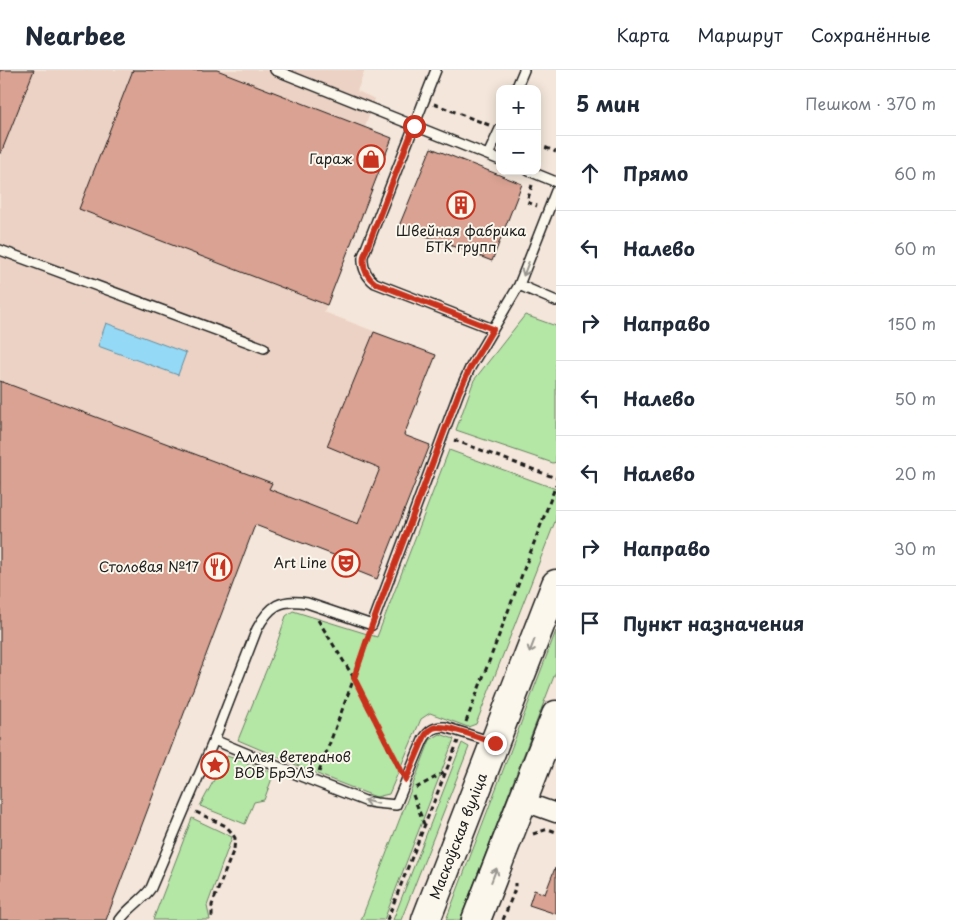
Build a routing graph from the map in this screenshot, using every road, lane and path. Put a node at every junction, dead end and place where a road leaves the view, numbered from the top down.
1 (275, 70) edge
2 (436, 70) edge
3 (524, 70) edge
4 (518, 85) edge
5 (425, 100) junction
6 (414, 126) junction
7 (496, 127) edge
8 (500, 130) edge
9 (541, 146) edge
10 (556, 152) edge
11 (488, 155) junction
12 (496, 158) edge
13 (539, 175) edge
14 (534, 180) dead end
15 (556, 182) edge
16 (556, 191) edge
17 (548, 211) junction
18 (0, 250) edge
19 (519, 285) junction
20 (556, 302) edge
21 (493, 329) junction
22 (264, 348) dead end
23 (448, 438) dead end
24 (556, 478) edge
25 (556, 485) edge
26 (556, 584) edge
27 (307, 603) junction
28 (372, 625) junction
29 (354, 678) junction
30 (556, 715) edge
31 (462, 732) junction
32 (214, 740) junction
33 (495, 743) junction
34 (445, 772) junction
35 (406, 780) junction
36 (316, 782) junction
37 (522, 802) junction
38 (196, 812) dead end
39 (556, 813) edge
40 (424, 825) junction
41 (556, 832) edge
42 (529, 835) dead end
43 (120, 920) edge
44 (212, 920) edge
45 (388, 920) edge
46 (426, 920) edge
47 (476, 920) edge

1 - 6 lane
2 - 5 lane
3 - 4 lane
5 - 6 lane
5 - 7 path
6 - 11 lane
6 - 21 lane
8 - 11 lane
9 - 10 path
11 - 12 lane
13 - 15 lane
14 - 17 path
16 - 17 lane
17 -> 19 lane
18 - 22 lane
19 - 20 lane
19 - 21 lane
21 - 28 lane
23 - 24 path
25 - 31 path
26 -> 33 main road, Маскоўская вуліца
27 - 28 lane
27 - 29 path
27 - 32 lane
28 - 29 path
29 - 35 path
29 - 36 path
30 - 37 main road
31 - 33 lane
31 - 34 path
31 - 35 lane
32 - 36 lane
32 - 43 lane
33 - 46 main road, Маскоўская вуліца
34 - 40 path
34 - 40 path
35 -> 36 lane
37 - 39 street
47 -> 37 main road
38 - 44 path
40 - 45 path
41 - 42 path

